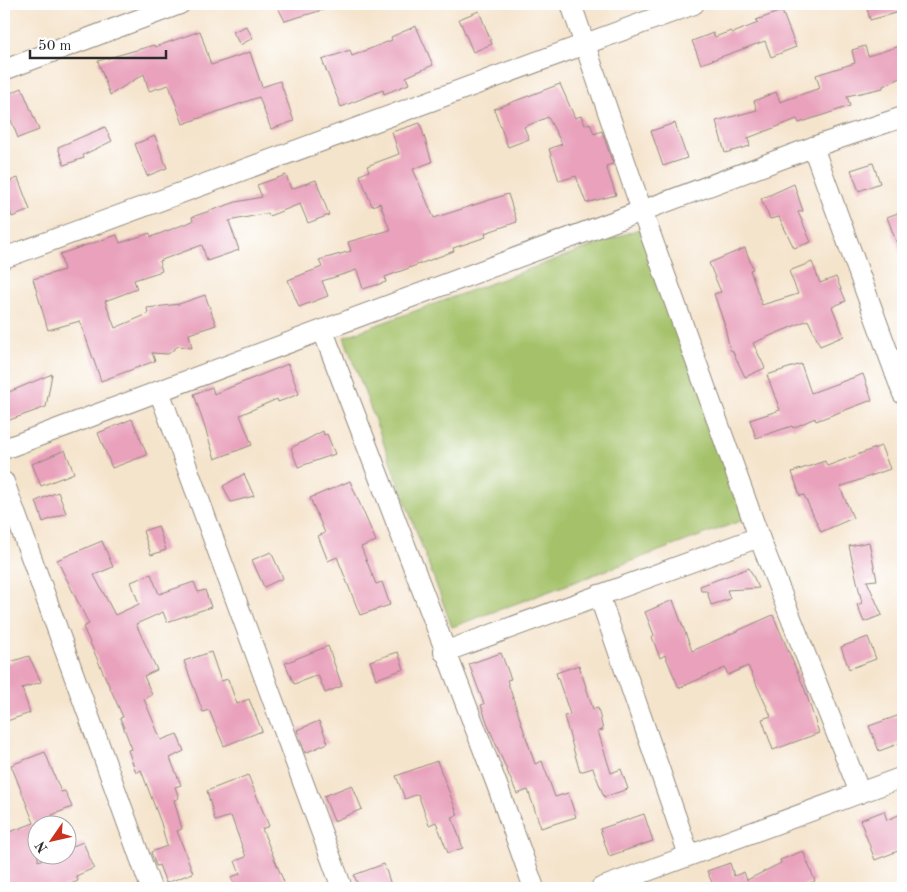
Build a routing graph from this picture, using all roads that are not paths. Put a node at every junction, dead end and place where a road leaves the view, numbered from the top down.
1 (180, 4) edge
2 (571, 4) edge
3 (694, 4) edge
4 (585, 44) junction
5 (4, 70) edge
6 (903, 117) edge
7 (813, 148) junction
8 (642, 212) junction
9 (4, 258) edge
10 (323, 331) junction
11 (159, 391) junction
12 (903, 394) edge
13 (4, 449) edge
14 (4, 482) edge
15 (759, 537) junction
16 (598, 595) junction
17 (444, 652) junction
18 (903, 777) edge
19 (860, 793) junction
20 (689, 855) junction
21 (151, 888) edge
22 (342, 888) edge
23 (534, 888) edge
24 (601, 888) edge

1 - 5 street
2 - 4 street
3 - 4 street
4 - 8 street
4 - 9 street
6 - 7 street
7 - 8 street
7 - 12 street
8 - 10 street
8 - 15 street
10 - 11 street
10 - 17 street
11 - 13 street
11 - 22 street
14 - 21 street
15 - 16 street
15 - 19 street
16 - 17 street
16 - 20 street
17 - 23 street
18 - 19 street
19 - 20 street
20 - 24 street

